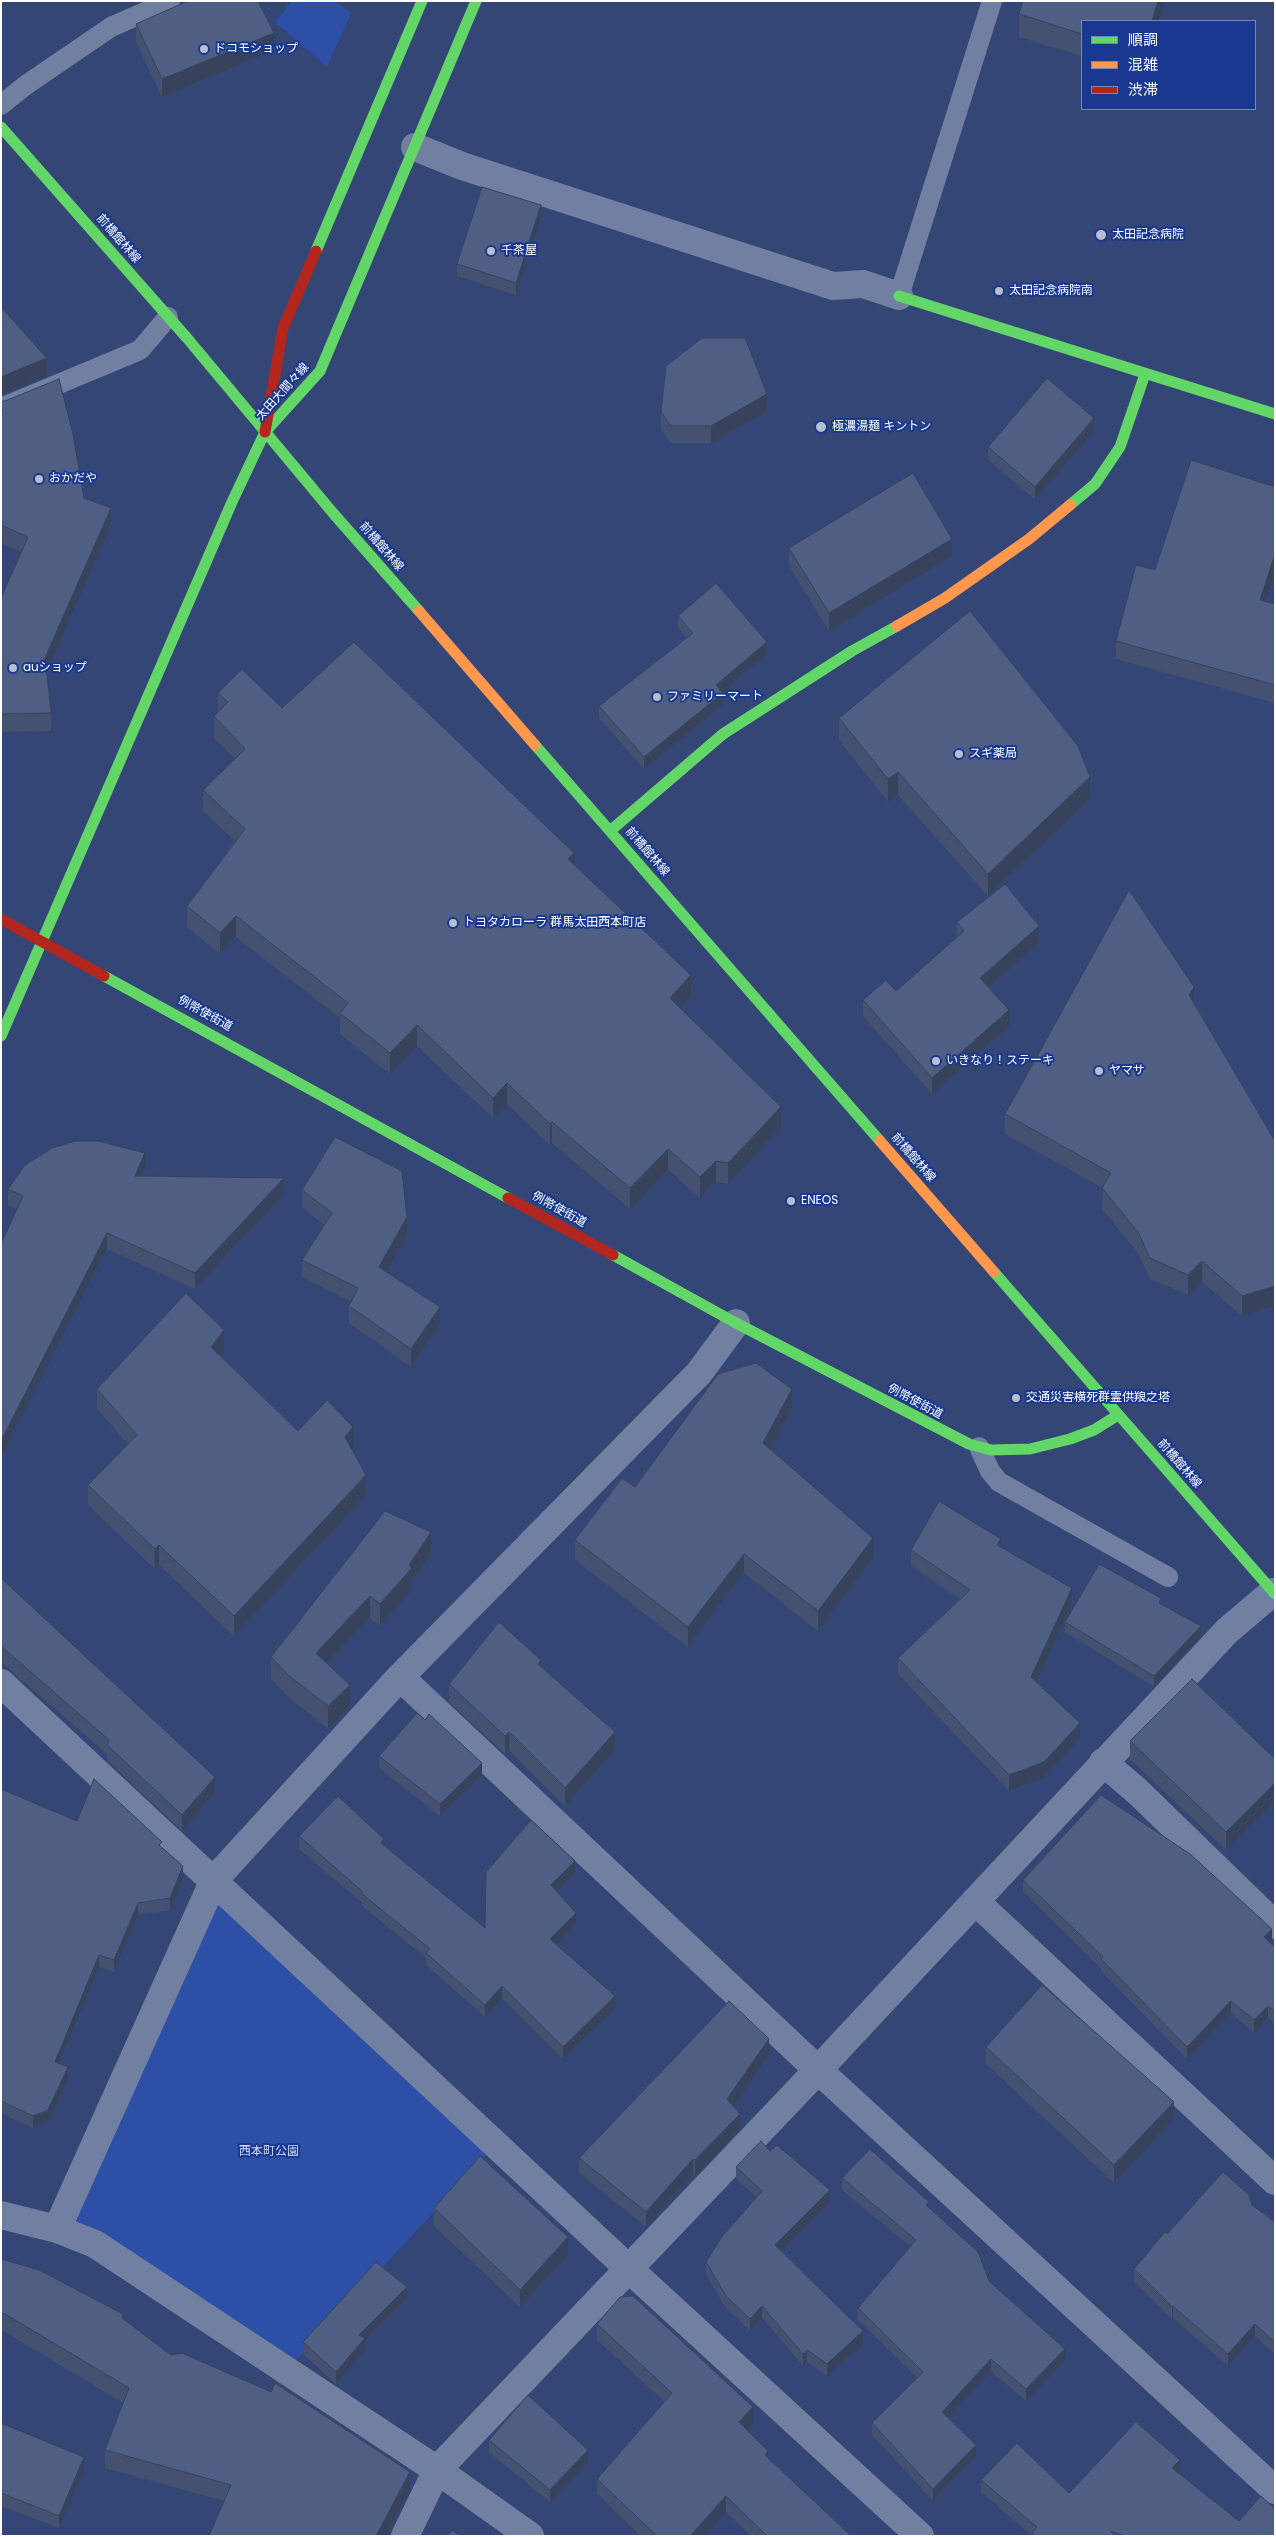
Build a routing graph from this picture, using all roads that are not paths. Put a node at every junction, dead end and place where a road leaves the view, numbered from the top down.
1 (170, 1) edge
2 (422, 1) edge
3 (476, 1) edge
4 (992, 1) edge
5 (1, 105) edge
6 (1, 127) edge
7 (415, 147) junction
8 (899, 296) junction
9 (168, 317) junction
10 (1145, 374) junction
11 (1, 408) edge
12 (1275, 414) edge
13 (265, 432) junction
14 (610, 830) junction
15 (1, 919) edge
16 (44, 940) junction
17 (1, 1036) edge
18 (736, 1323) junction
19 (1118, 1415) junction
20 (979, 1447) junction
21 (1168, 1577) dead end
22 (1274, 1593) edge
23 (400, 1677) junction
24 (3, 1688) edge
25 (1104, 1762) junction
26 (214, 1880) junction
27 (975, 1901) junction
28 (1275, 1926) edge
29 (818, 2070) junction
30 (1275, 2181) edge
31 (1, 2215) edge
32 (57, 2228) junction
33 (629, 2269) junction
34 (437, 2470) junction
35 (1275, 2490) edge
36 (405, 2536) edge
37 (530, 2536) edge
38 (920, 2536) edge

1 - 5 lane
2 - 13 main road, 太田大間々線
3 - 7 main road, 太田大間々線
4 - 8 lane
6 - 9 main road, 前橋館林線
7 - 8 street
7 - 13 main road, 太田大間々線
8 - 10 main road
9 - 11 lane
9 - 13 main road, 前橋館林線
10 - 12 main road
10 - 14 main road
13 - 14 main road, 前橋館林線
13 - 16 main road
14 - 19 main road, 前橋館林線
15 - 16 main road, 例幣使街道
16 - 17 main road
16 - 18 main road, 例幣使街道
18 - 20 main road, 例幣使街道
18 - 23 street
19 - 20 main road, 例幣使街道
19 - 22 main road, 前橋館林線
20 - 21 lane
22 - 25 street
23 - 26 street
23 - 29 street
24 - 26 street
25 - 27 street
25 - 28 street
26 - 32 street
26 - 33 street
27 - 29 street
27 - 30 street
29 - 33 street
29 - 35 street
31 - 32 street
32 - 34 street
33 - 34 street
33 - 38 street
34 - 36 street
34 - 37 street

